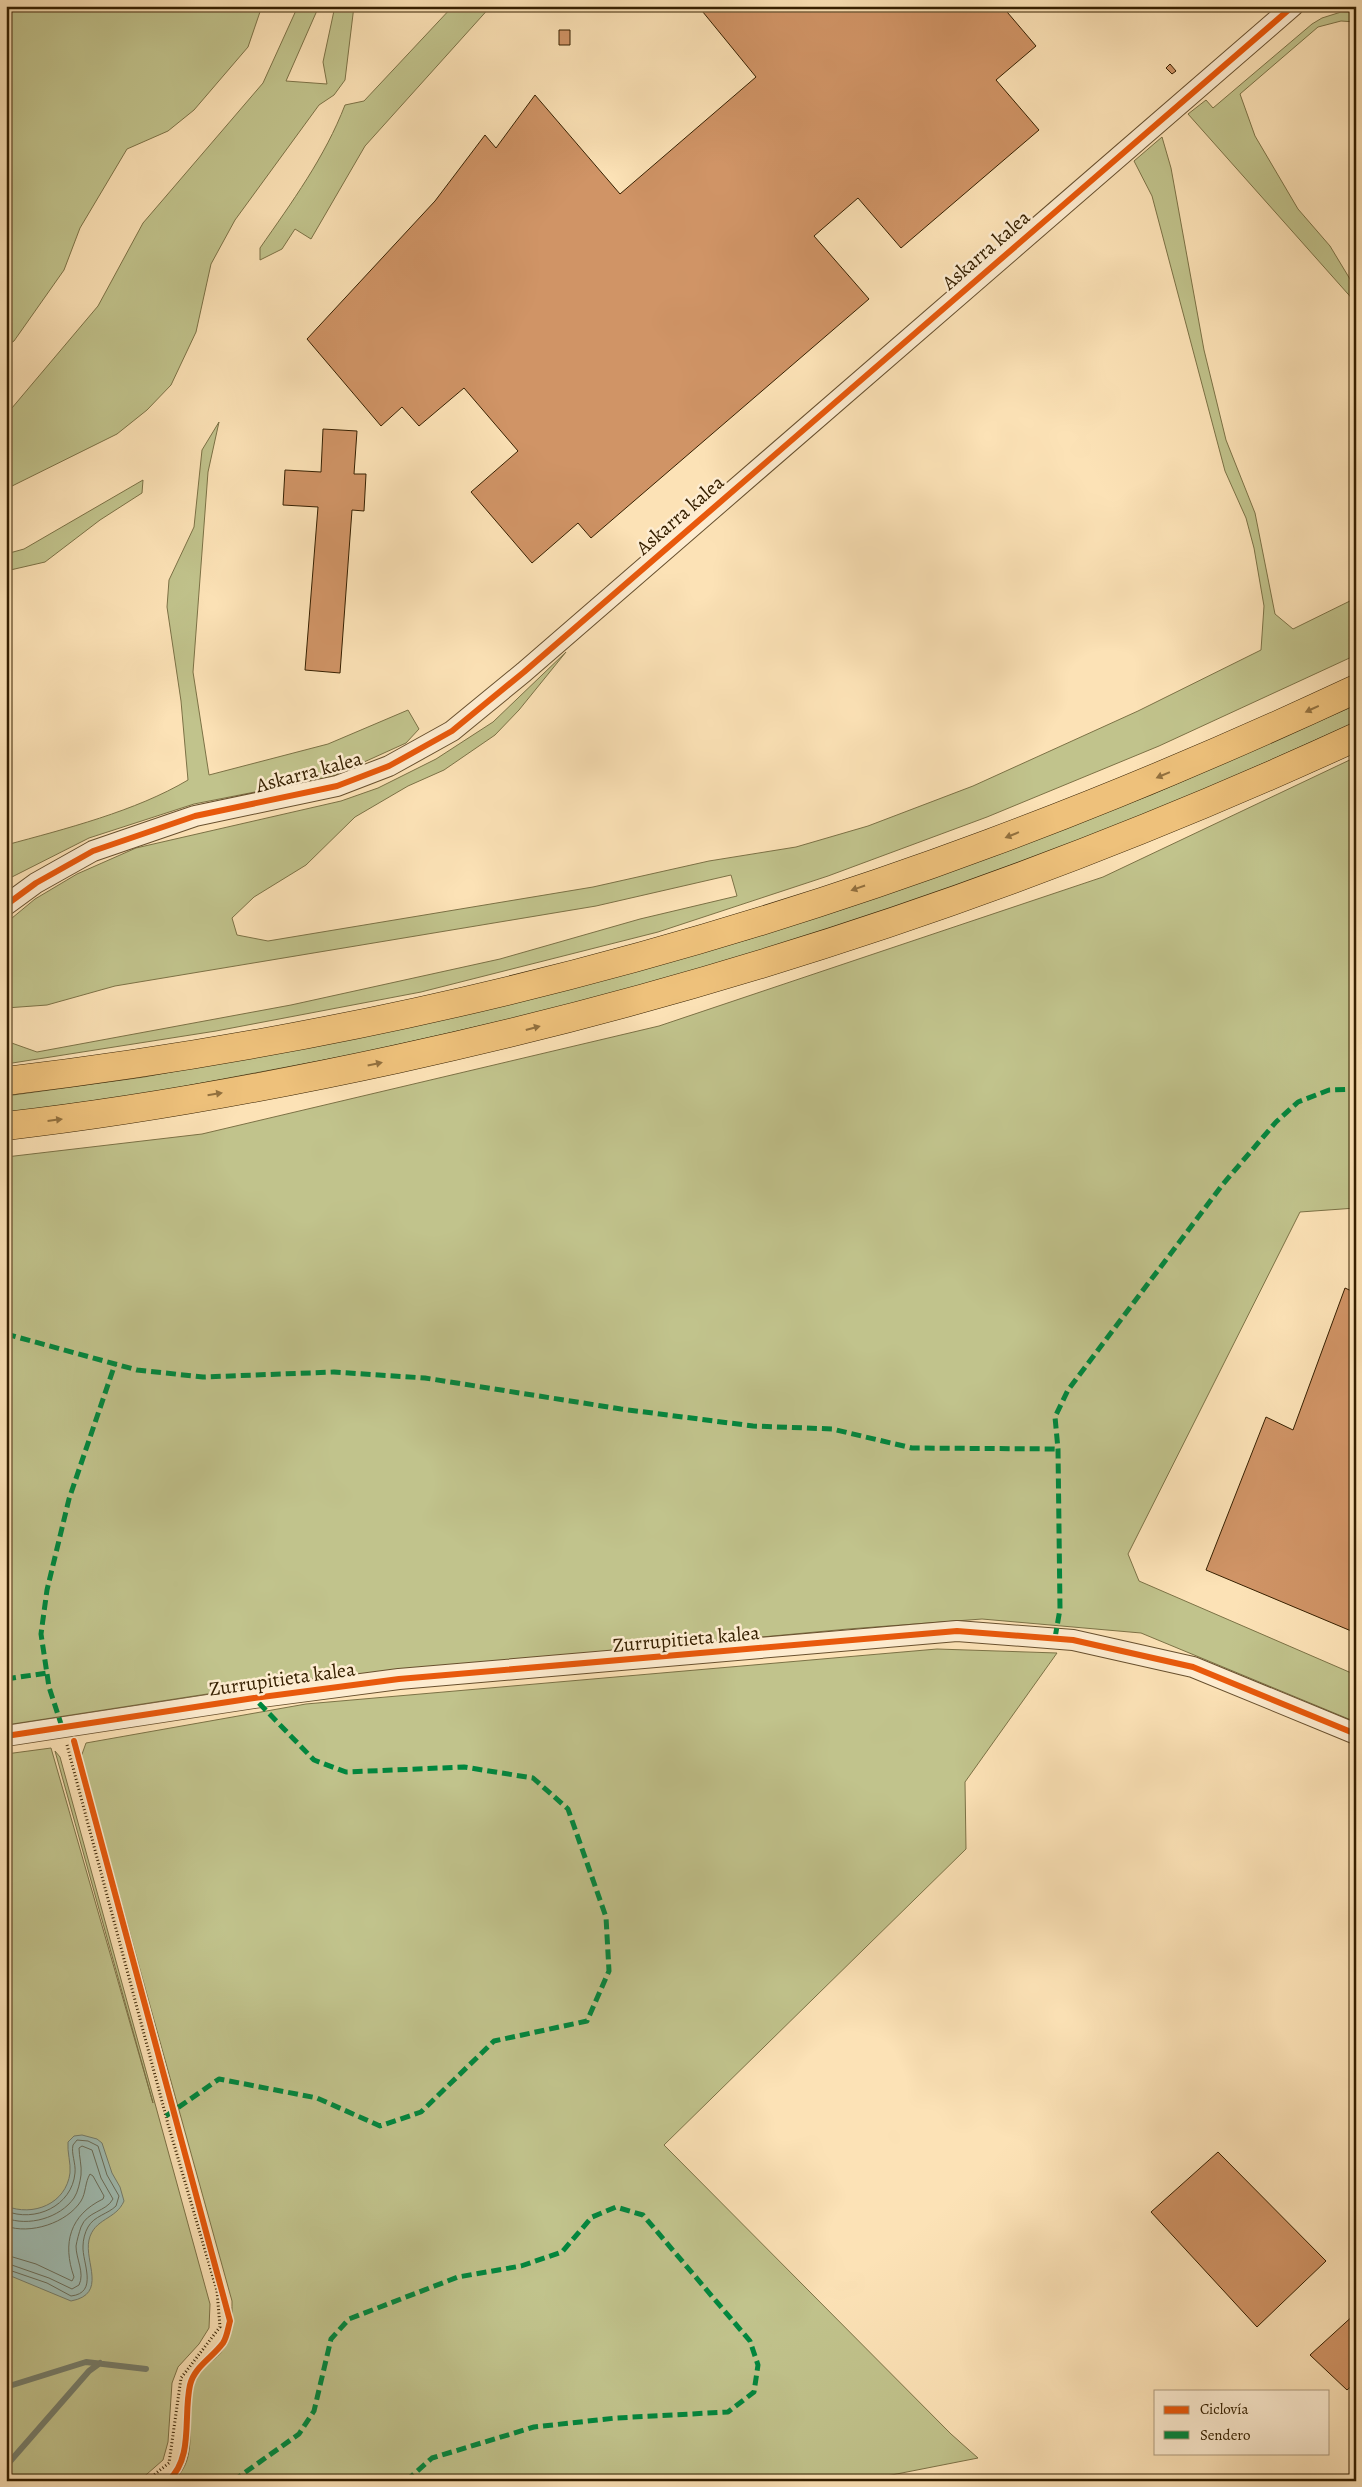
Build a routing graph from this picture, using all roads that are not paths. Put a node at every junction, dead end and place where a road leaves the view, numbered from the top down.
1 (1293, 6) edge
2 (1356, 689) edge
3 (1356, 738) edge
4 (6, 905) edge
5 (6, 1082) edge
6 (6, 1126) edge
7 (1356, 1734) edge
8 (6, 1736) edge

1 - 4 street, Askarra kalea
2 -> 5 highway
6 -> 3 highway
7 - 8 street, Zurrupitieta kalea

